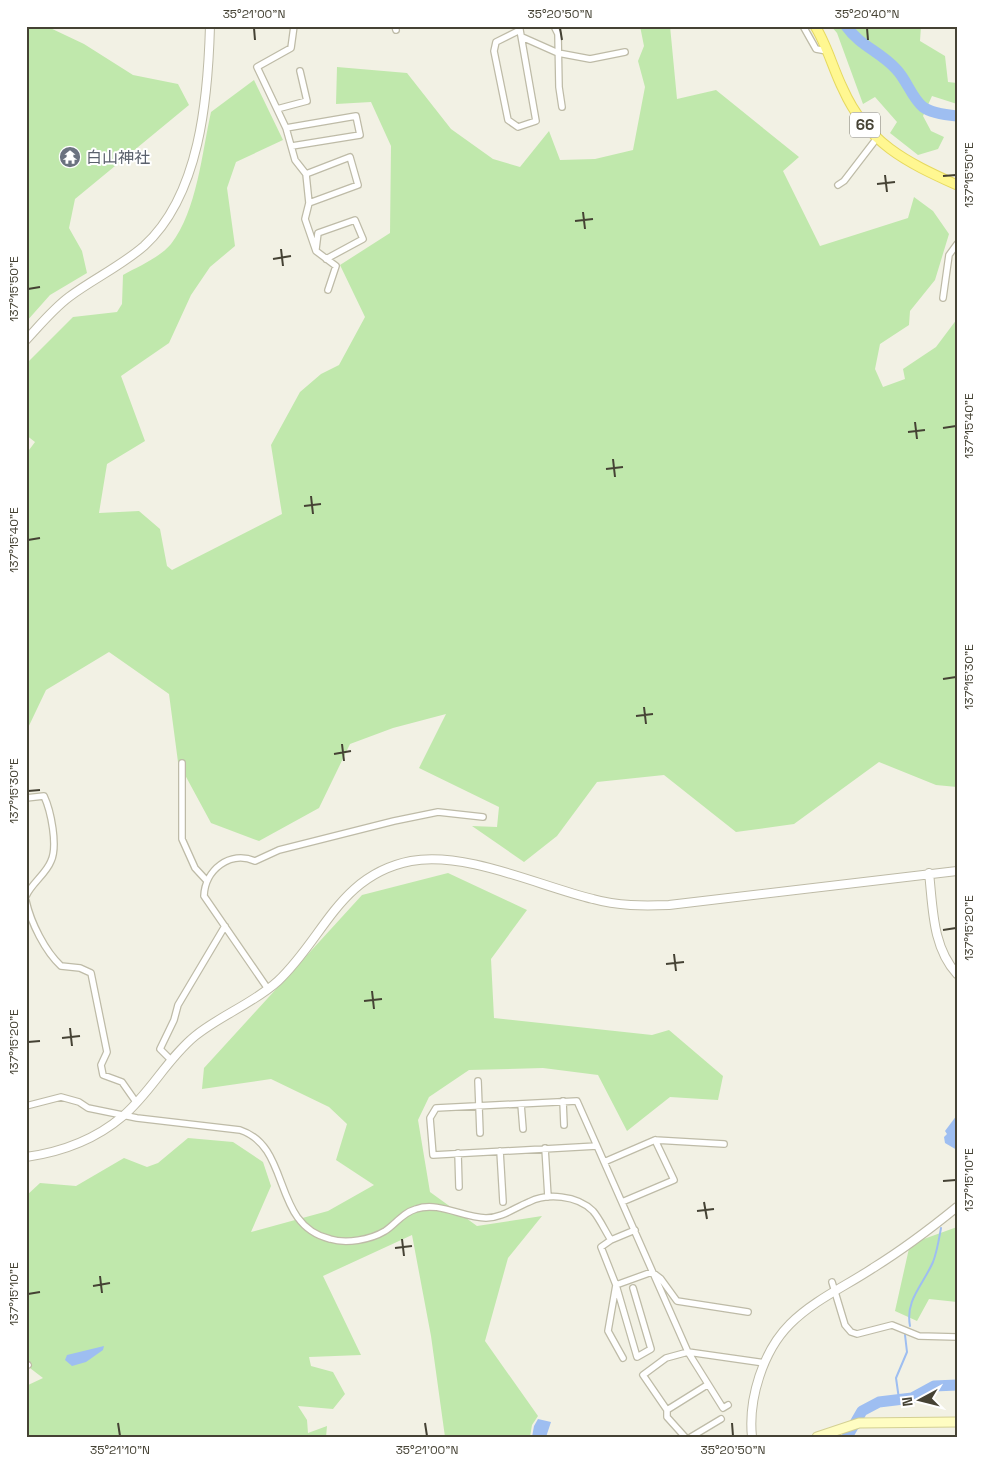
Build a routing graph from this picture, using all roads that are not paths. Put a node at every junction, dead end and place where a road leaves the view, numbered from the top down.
1 (210, 26) edge
2 (294, 26) edge
3 (554, 26) edge
4 (802, 26) edge
5 (815, 26) edge
6 (520, 28) edge
7 (522, 37) junction
8 (827, 51) junction
9 (625, 52) dead end
10 (558, 53) junction
11 (300, 71) dead end
12 (562, 107) dead end
13 (277, 109) junction
14 (286, 128) junction
15 (877, 138) junction
16 (292, 146) junction
17 (306, 174) junction
18 (838, 185) dead end
19 (957, 186) edge
20 (309, 203) junction
21 (957, 244) edge
22 (316, 251) junction
23 (326, 259) junction
24 (328, 290) dead end
25 (943, 298) dead end
26 (26, 340) edge
27 (182, 763) dead end
28 (26, 798) edge
29 (482, 818) dead end
30 (957, 871) edge
31 (929, 873) junction
32 (207, 881) junction
33 (26, 896) edge
34 (26, 901) edge
35 (225, 926) junction
36 (957, 974) edge
37 (268, 988) junction
38 (171, 1060) junction
39 (478, 1081) dead end
40 (563, 1101) junction
41 (136, 1102) junction
42 (521, 1104) junction
43 (26, 1106) edge
44 (479, 1106) junction
45 (124, 1115) junction
46 (564, 1125) dead end
47 (522, 1130) dead end
48 (480, 1133) dead end
49 (655, 1140) junction
50 (724, 1144) dead end
51 (597, 1146) junction
52 (545, 1148) junction
53 (500, 1151) junction
54 (458, 1153) junction
55 (26, 1157) edge
56 (604, 1162) junction
57 (459, 1187) dead end
58 (548, 1196) junction
59 (503, 1202) dead end
60 (622, 1202) junction
61 (957, 1208) edge
62 (634, 1230) junction
63 (611, 1240) junction
64 (652, 1272) junction
65 (832, 1282) dead end
66 (616, 1285) junction
67 (633, 1288) dead end
68 (836, 1291) junction
69 (748, 1312) dead end
70 (957, 1338) edge
71 (688, 1352) junction
72 (623, 1358) dead end
73 (765, 1363) junction
74 (707, 1385) junction
75 (728, 1405) dead end
76 (667, 1410) junction
77 (721, 1419) dead end
78 (957, 1422) edge
79 (685, 1437) edge
80 (691, 1437) edge
81 (752, 1437) edge
82 (817, 1437) edge

1 - 26 street
2 - 13 street
3 - 10 street
4 - 8 street
5 - 8 main road, 66
6 - 7 street
6 - 7 street
7 - 10 street
8 - 15 main road, 66
9 - 10 street
10 - 12 street
11 - 13 street
13 - 14 street
14 - 16 street
14 - 16 street
15 - 18 street
15 - 19 main road, 66
16 - 17 street
17 - 20 street
17 - 20 street
20 - 22 street
21 - 25 street
22 - 23 street
22 - 23 street
23 - 24 street
27 - 32 street
28 - 33 street
29 - 32 street
30 - 31 street
31 - 36 street
31 - 37 street
32 - 35 street
34 - 41 street
35 - 37 street
35 - 38 street
37 - 38 street
38 - 41 street
39 - 44 street
40 - 42 street
40 - 46 street
40 - 51 street
41 - 45 street
42 - 44 street
42 - 47 street
43 - 45 street
44 - 48 street
44 - 54 street
45 - 55 street
45 - 58 street
49 - 50 street
49 - 56 street
49 - 60 street
51 - 52 street
51 - 56 street
52 - 53 street
52 - 58 street
53 - 54 street
53 - 59 street
54 - 57 street
56 - 60 street
58 - 63 street
60 - 62 street
61 - 68 street
62 - 63 street
62 - 64 street
63 - 66 street
64 - 66 street
64 - 69 street
64 - 71 street
65 - 68 street
66 - 67 street
66 - 72 street
68 - 70 street
68 - 73 street
71 - 73 street
71 - 74 street
71 - 76 street
73 - 81 street
74 - 75 street
74 - 76 street
76 - 79 street
77 - 80 street
78 - 82 main road

